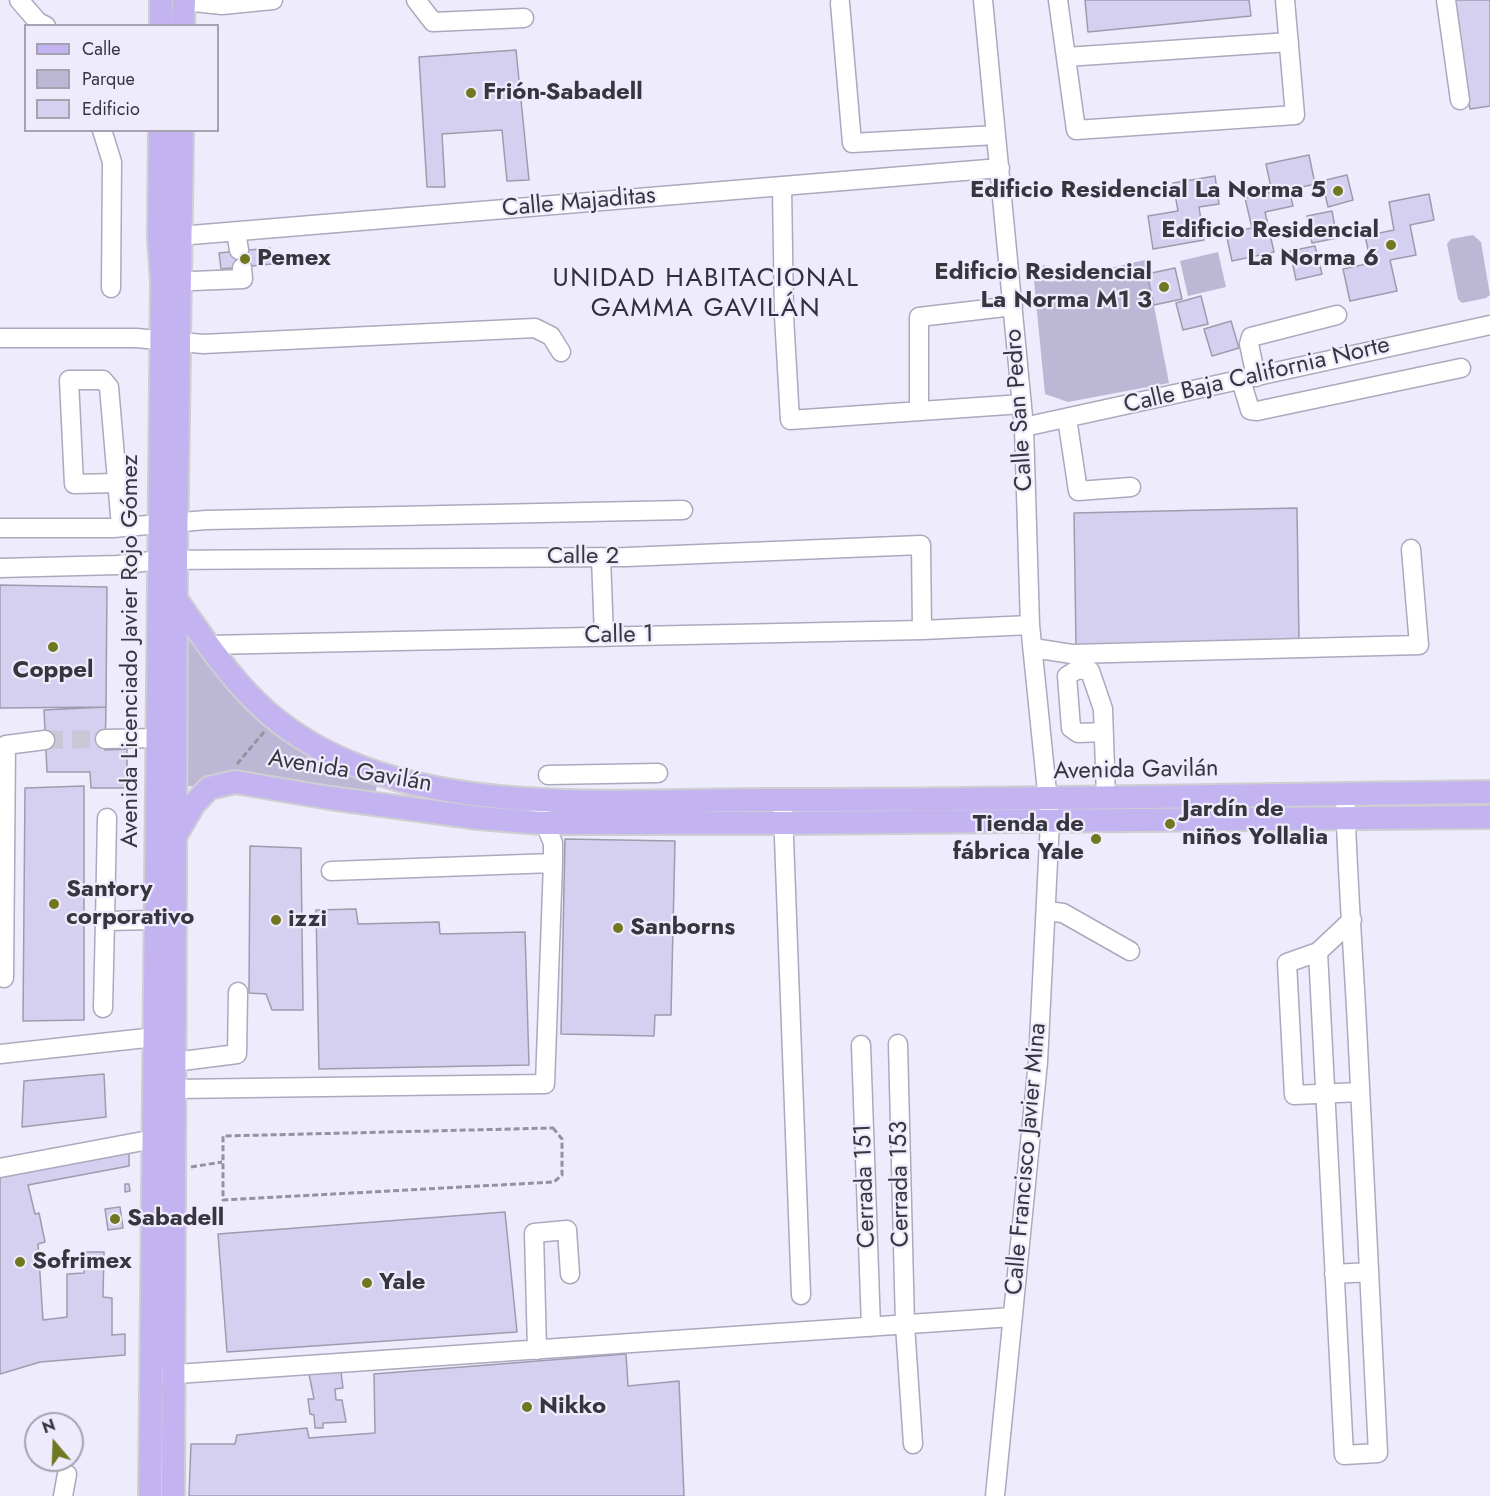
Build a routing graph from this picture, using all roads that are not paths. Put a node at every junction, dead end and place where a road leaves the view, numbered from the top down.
1 (19, 0) edge
2 (161, 0) edge
3 (273, 0) edge
4 (417, 0) edge
5 (983, 0) edge
6 (1058, 0) edge
7 (1285, 0) edge
8 (1446, 0) edge
9 (184, 1) edge
10 (840, 3) dead end
11 (524, 18) dead end
12 (42, 24) edge
13 (161, 24) edge
14 (183, 24) edge
15 (1289, 42) junction
16 (1066, 57) junction
17 (1460, 100) dead end
18 (103, 132) edge
19 (160, 132) edge
20 (182, 132) edge
21 (996, 135) junction
22 (1000, 168) junction
23 (782, 186) junction
24 (236, 232) junction
25 (170, 237) junction
26 (171, 282) junction
27 (111, 288) dead end
28 (1012, 306) junction
29 (1337, 315) dead end
30 (1490, 325) edge
31 (0, 338) edge
32 (170, 340) junction
33 (561, 352) dead end
34 (1461, 368) dead end
35 (1249, 379) junction
36 (1022, 404) junction
37 (918, 411) junction
38 (1067, 418) junction
39 (1024, 427) junction
40 (116, 483) junction
41 (1131, 487) dead end
42 (683, 510) dead end
43 (167, 524) junction
44 (121, 527) junction
45 (0, 528) edge
46 (1411, 549) dead end
47 (601, 557) junction
48 (167, 560) junction
49 (0, 568) edge
50 (176, 599) junction
51 (1030, 625) junction
52 (922, 630) junction
53 (166, 631) junction
54 (604, 637) junction
55 (208, 645) junction
56 (1033, 648) junction
57 (1104, 732) dead end
58 (157, 738) junction
59 (105, 739) tunnel mouth
60 (45, 740) tunnel mouth
61 (658, 773) dead end
62 (612, 774) junction
63 (548, 775) dead end
64 (398, 780) junction
65 (215, 786) junction
66 (166, 789) junction
67 (1490, 792) edge
68 (482, 794) junction
69 (1345, 794) junction
70 (1106, 798) junction
71 (536, 799) junction
72 (612, 800) junction
73 (783, 800) junction
74 (393, 807) junction
75 (1049, 810) junction
76 (1490, 817) edge
77 (107, 818) dead end
78 (479, 818) junction
79 (1346, 818) junction
80 (542, 823) junction
81 (613, 823) junction
82 (784, 823) junction
83 (176, 836) junction
84 (553, 863) junction
85 (331, 871) dead end
86 (1047, 911) junction
87 (156, 920) junction
88 (1352, 920) junction
89 (105, 921) junction
90 (1130, 951) dead end
91 (1318, 952) junction
92 (4, 978) dead end
93 (238, 992) dead end
94 (103, 1008) dead end
95 (155, 1037) junction
96 (898, 1044) dead end
97 (861, 1045) dead end
98 (0, 1054) edge
99 (174, 1062) junction
100 (174, 1089) junction
101 (1360, 1092) junction
102 (1325, 1094) junction
103 (154, 1138) junction
104 (0, 1168) edge
105 (164, 1171) junction
106 (1369, 1272) junction
107 (570, 1274) dead end
108 (1334, 1274) junction
109 (801, 1295) dead end
110 (1012, 1317) junction
111 (905, 1325) junction
112 (871, 1327) junction
113 (537, 1350) junction
114 (162, 1376) junction
115 (913, 1444) dead end
116 (67, 1474) dead end
117 (63, 1496) edge
118 (150, 1496) edge
119 (173, 1496) edge
120 (995, 1496) edge

1 - 12 street
2 - 13 main road
3 - 9 street
4 - 11 street
5 - 21 street, Calle San Pedro
6 - 16 street
7 - 15 street
8 - 17 street
9 - 14 main road
10 - 21 street
15 - 16 street
15 - 16 street
18 - 27 street
19 - 25 main road, Avenida Licenciado Javier Rojo Gómez
20 - 25 main road, Avenida Licenciado Javier Rojo Gómez
21 - 22 street, Calle San Pedro
22 - 23 street, Calle Majaditas
22 - 28 street, Calle San Pedro
23 - 24 street, Calle Majaditas
23 - 37 street
24 - 25 street, Calle Majaditas
24 - 26 street
25 - 26 main road, Avenida Licenciado Javier Rojo Gómez
26 - 32 main road, Avenida Licenciado Javier Rojo Gómez
28 - 36 street, Calle San Pedro
28 - 37 street
29 - 35 street
30 - 35 street, Calle Baja California Norte
31 - 32 street
32 - 33 street
32 - 43 main road, Avenida Licenciado Javier Rojo Gómez
34 - 35 street
35 - 38 street, Calle Baja California Norte
36 - 37 street
36 - 39 street, Calle San Pedro
38 - 39 street, Calle Baja California Norte
38 - 41 street
39 - 51 street, Calle San Pedro
40 - 40 street
40 - 44 street
42 - 43 street
43 - 44 street
43 - 48 main road, Avenida Licenciado Javier Rojo Gómez
44 - 45 street
46 - 56 street
47 - 48 street, Calle 2
47 - 52 street, Calle 2
47 - 54 street
48 - 49 street, Calle 2
48 - 50 main road, Avenida Licenciado Javier Rojo Gómez
48 - 53 main road, Avenida Licenciado Javier Rojo Gómez
50 - 53 main road, Avenida Licenciado Javier Rojo Gómez
50 - 55 main road, Avenida Gavilán
51 - 52 street, Calle 1
51 - 56 street, Calle San Pedro
52 - 54 street, Calle 1
53 - 58 main road, Avenida Licenciado Javier Rojo Gómez
53 - 66 main road, Avenida Licenciado Javier Rojo Gómez
54 - 55 street, Calle 1
55 - 64 main road, Avenida Gavilán
56 - 75 street, Calle San Pedro
57 - 70 street
58 - 59 street
58 - 66 main road, Avenida Licenciado Javier Rojo Gómez
60 - 92 street
61 - 62 street
62 - 63 street
62 - 72 street
64 - 68 main road, Avenida Gavilán
64 - 74 main road
65 - 66 main road, Avenida Gavilán
65 - 74 main road, Avenida Gavilán
65 - 83 main road
66 - 83 main road, Avenida Licenciado Javier Rojo Gómez
66 - 87 main road, Avenida Licenciado Javier Rojo Gómez
67 - 69 main road, Avenida Gavilán
68 - 71 main road, Avenida Gavilán
68 - 78 main road
69 - 70 main road, Avenida Gavilán
69 - 79 street
70 - 75 main road, Avenida Gavilán
71 - 72 main road, Avenida Gavilán
71 - 80 street
72 - 73 main road, Avenida Gavilán
72 - 81 street
73 - 75 main road, Avenida Gavilán
73 - 82 street
74 - 78 main road, Avenida Gavilán
75 - 79 main road, Avenida Gavilán
75 - 82 main road, Avenida Gavilán
75 - 86 street, Calle Francisco Javier Mina
76 - 79 main road, Avenida Gavilán
77 - 89 street
78 - 80 main road, Avenida Gavilán
79 - 88 street
80 - 81 main road, Avenida Gavilán
80 - 84 street
81 - 82 main road, Avenida Gavilán
82 - 109 street
83 - 99 main road, Avenida Licenciado Javier Rojo Gómez
84 - 85 street
84 - 100 street
86 - 90 street
86 - 110 street, Calle Francisco Javier Mina
87 - 89 street
87 - 95 main road, Avenida Licenciado Javier Rojo Gómez
88 - 91 street
88 - 101 street
89 - 94 street
91 - 102 street
91 - 102 street
93 - 99 street
95 - 98 street
95 - 103 main road, Avenida Licenciado Javier Rojo Gómez
96 - 111 street, Cerrada 153
97 - 112 street, Cerrada 151
99 - 100 main road, Avenida Licenciado Javier Rojo Gómez
100 - 105 main road, Avenida Licenciado Javier Rojo Gómez
101 - 102 street
101 - 106 street
102 - 108 street
103 - 104 street
103 - 105 main road, Avenida Licenciado Javier Rojo Gómez
105 - 114 main road, Avenida Licenciado Javier Rojo Gómez
106 - 108 street
106 - 108 street
107 - 113 street
110 - 111 street
110 - 120 street, Calle Francisco Javier Mina
111 - 112 street
111 - 115 street, Cerrada 153
112 - 113 street
113 - 114 street
114 - 118 main road, Avenida Licenciado Javier Rojo Gómez
114 - 119 main road, Avenida Licenciado Javier Rojo Gómez
116 - 117 street

